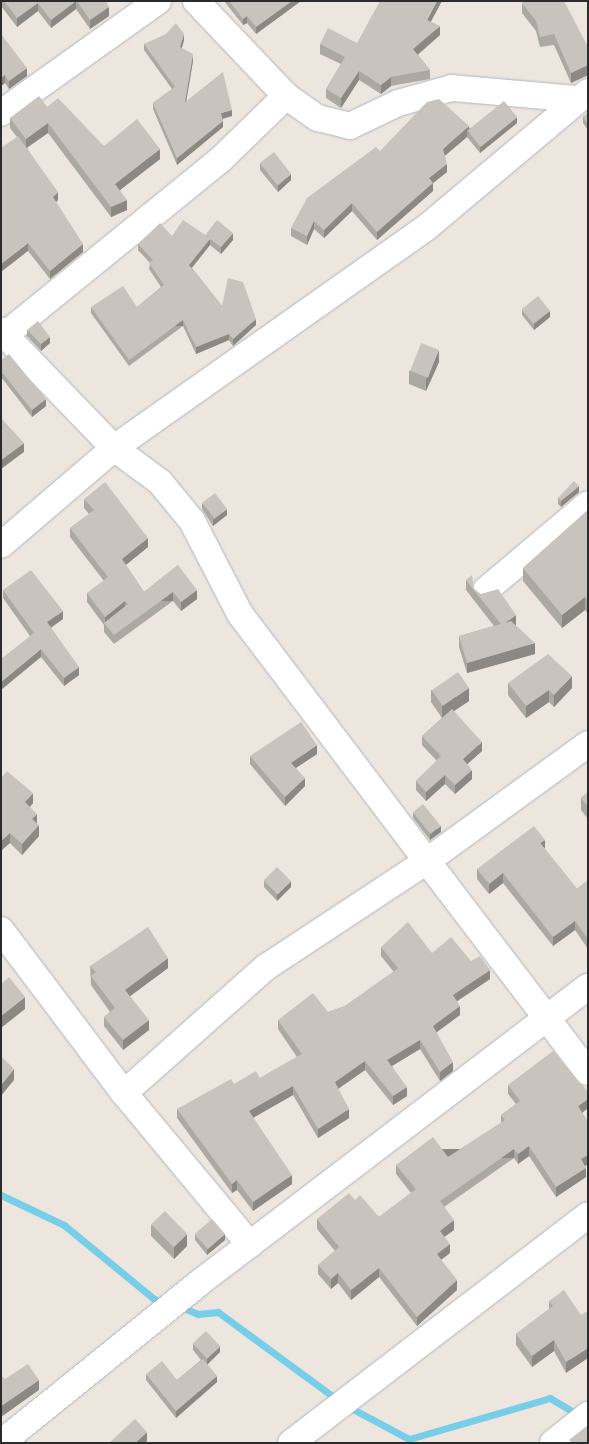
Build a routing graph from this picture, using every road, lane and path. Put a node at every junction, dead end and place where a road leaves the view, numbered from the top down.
1 (158, 1) edge
2 (196, 1) edge
3 (583, 95) edge
4 (286, 96) junction
5 (1, 113) edge
6 (2, 334) edge
7 (114, 448) junction
8 (588, 504) edge
9 (1, 545) edge
10 (486, 590) edge
11 (588, 744) edge
12 (427, 861) junction
13 (1, 930) edge
14 (588, 987) edge
15 (546, 1016) junction
16 (588, 1072) edge
17 (124, 1093) junction
18 (588, 1215) edge
19 (250, 1245) junction
20 (588, 1415) edge
21 (2, 1443) edge
22 (291, 1443) edge
23 (553, 1443) edge

1 - 5 street
2 - 4 street
3 - 4 street
3 - 7 street
4 - 6 street
6 - 7 street
7 - 9 street
7 - 12 street
8 - 10 street
11 - 12 street
12 - 15 street
12 - 17 street
13 - 17 street
14 - 15 street
15 - 16 street
15 - 19 street
17 - 19 street
18 - 22 street
19 - 21 street
20 - 23 street

